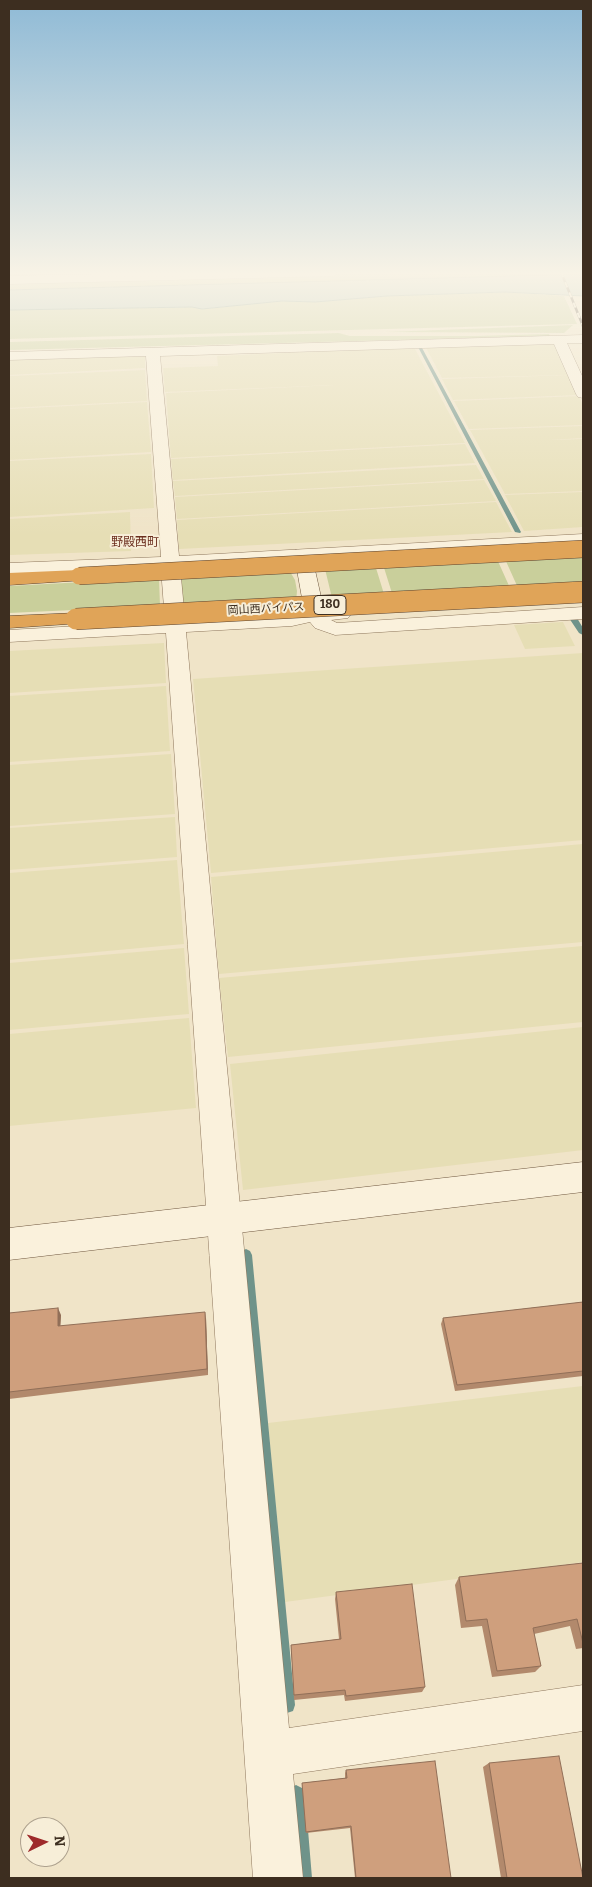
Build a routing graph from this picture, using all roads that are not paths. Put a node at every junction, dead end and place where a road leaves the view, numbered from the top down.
1 (154, 360) edge
2 (568, 360) edge
3 (583, 394) edge
4 (583, 539) edge
5 (583, 549) edge
6 (296, 556) junction
7 (169, 562) junction
8 (9, 569) edge
9 (9, 579) edge
10 (583, 592) edge
11 (583, 600) edge
12 (583, 614) edge
13 (315, 615) junction
14 (9, 622) edge
15 (175, 628) junction
16 (9, 636) edge
17 (583, 1177) edge
18 (226, 1220) junction
19 (9, 1244) edge
20 (583, 1708) edge
21 (268, 1754) junction
22 (278, 1878) edge

1 - 7 street
2 - 3 street
4 - 6 street
5 - 9 highway, bridge
6 - 7 street
6 - 13 street
7 - 8 street
7 - 15 street
10 - 14 highway, 岡山西バイパス / 180, bridge
11 - 13 street
12 - 13 street
13 - 15 street
15 - 16 street
15 - 18 street
17 - 18 street
18 - 19 street
18 - 21 street
20 - 21 street
21 - 22 street

